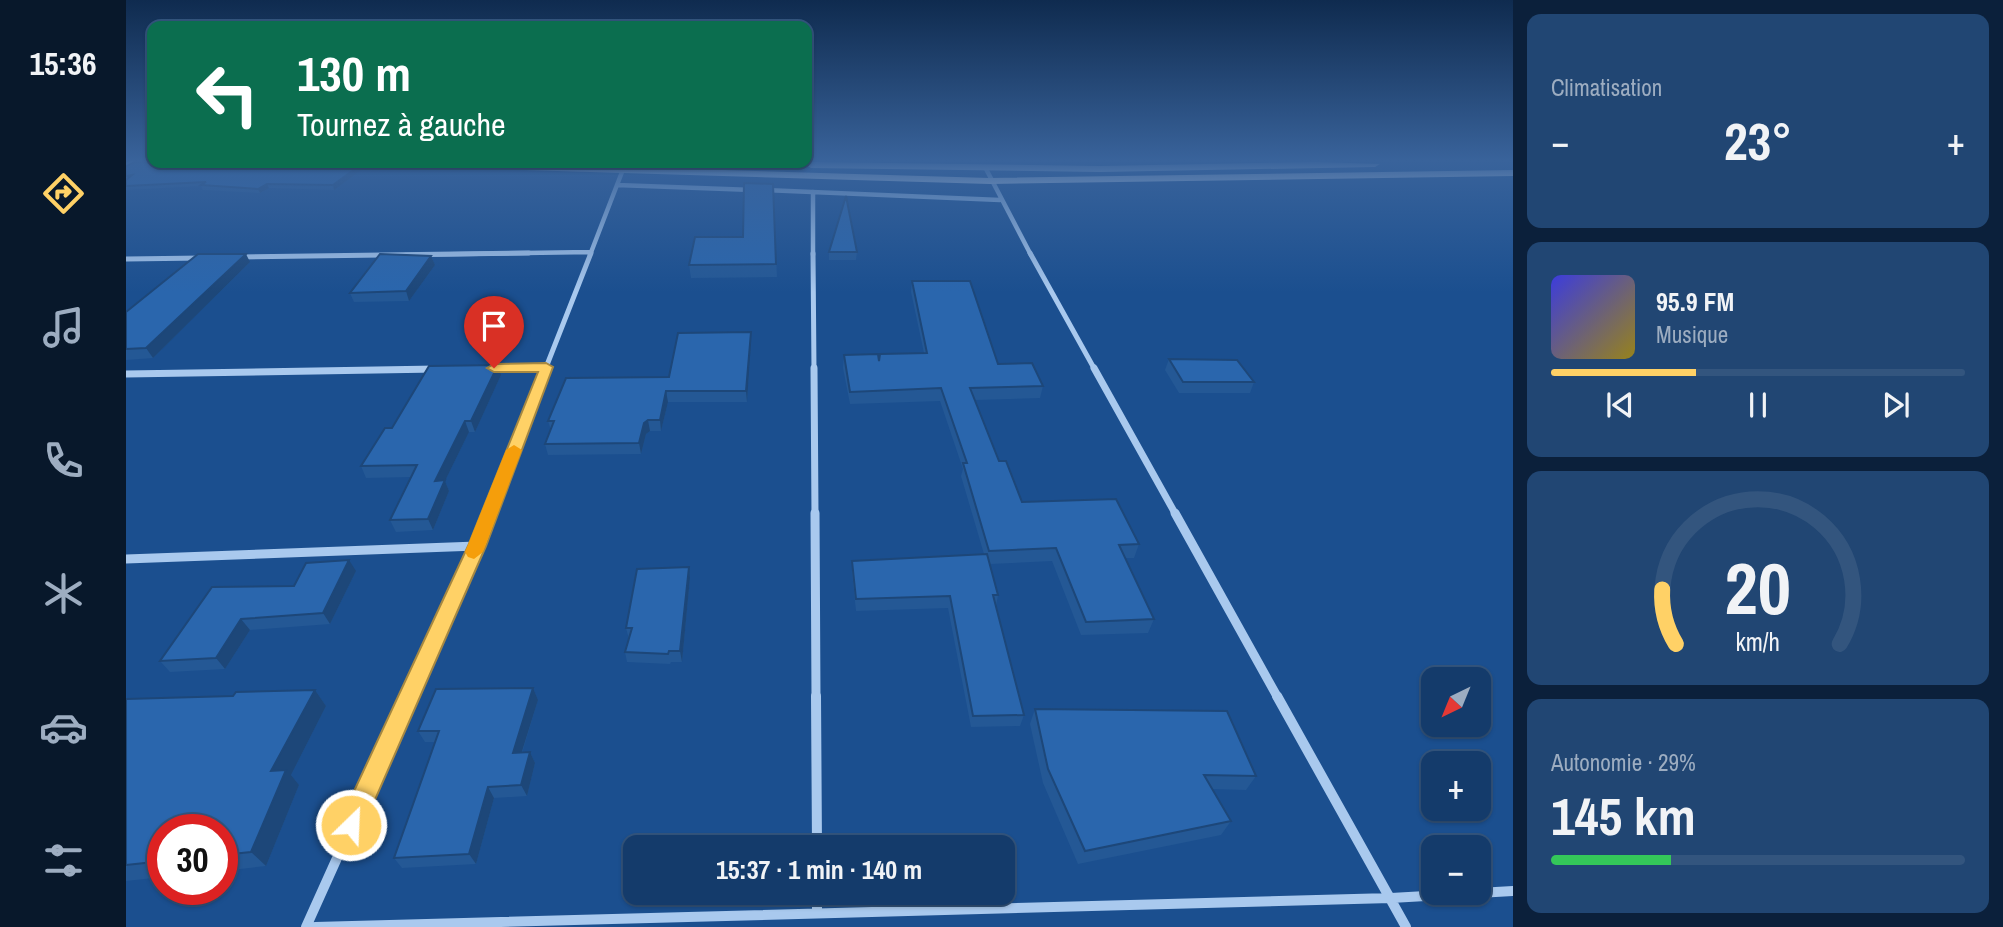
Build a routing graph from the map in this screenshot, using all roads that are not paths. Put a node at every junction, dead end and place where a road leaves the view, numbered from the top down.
1 (609, 205) edge
2 (813, 205) edge
3 (1003, 205) edge
4 (591, 252) junction
5 (236, 257) edge
6 (208, 258) edge
7 (126, 259) edge
8 (546, 367) junction
9 (478, 368) edge
10 (451, 369) edge
11 (126, 374) edge
12 (477, 546) junction
13 (126, 559) edge
14 (817, 835) edge
15 (1513, 891) edge
16 (1391, 898) junction
17 (817, 905) edge
18 (817, 913) junction
19 (306, 927) edge
20 (315, 927) edge
21 (1406, 927) edge

1 - 4 street
2 - 14 street
3 - 16 street
4 - 5 street
4 - 8 street
6 - 7 street
8 - 9 street
8 - 12 street
10 - 11 street
12 - 13 street
12 - 19 street
15 - 16 street
16 - 18 street
16 - 21 street
17 - 18 street
18 - 20 street

